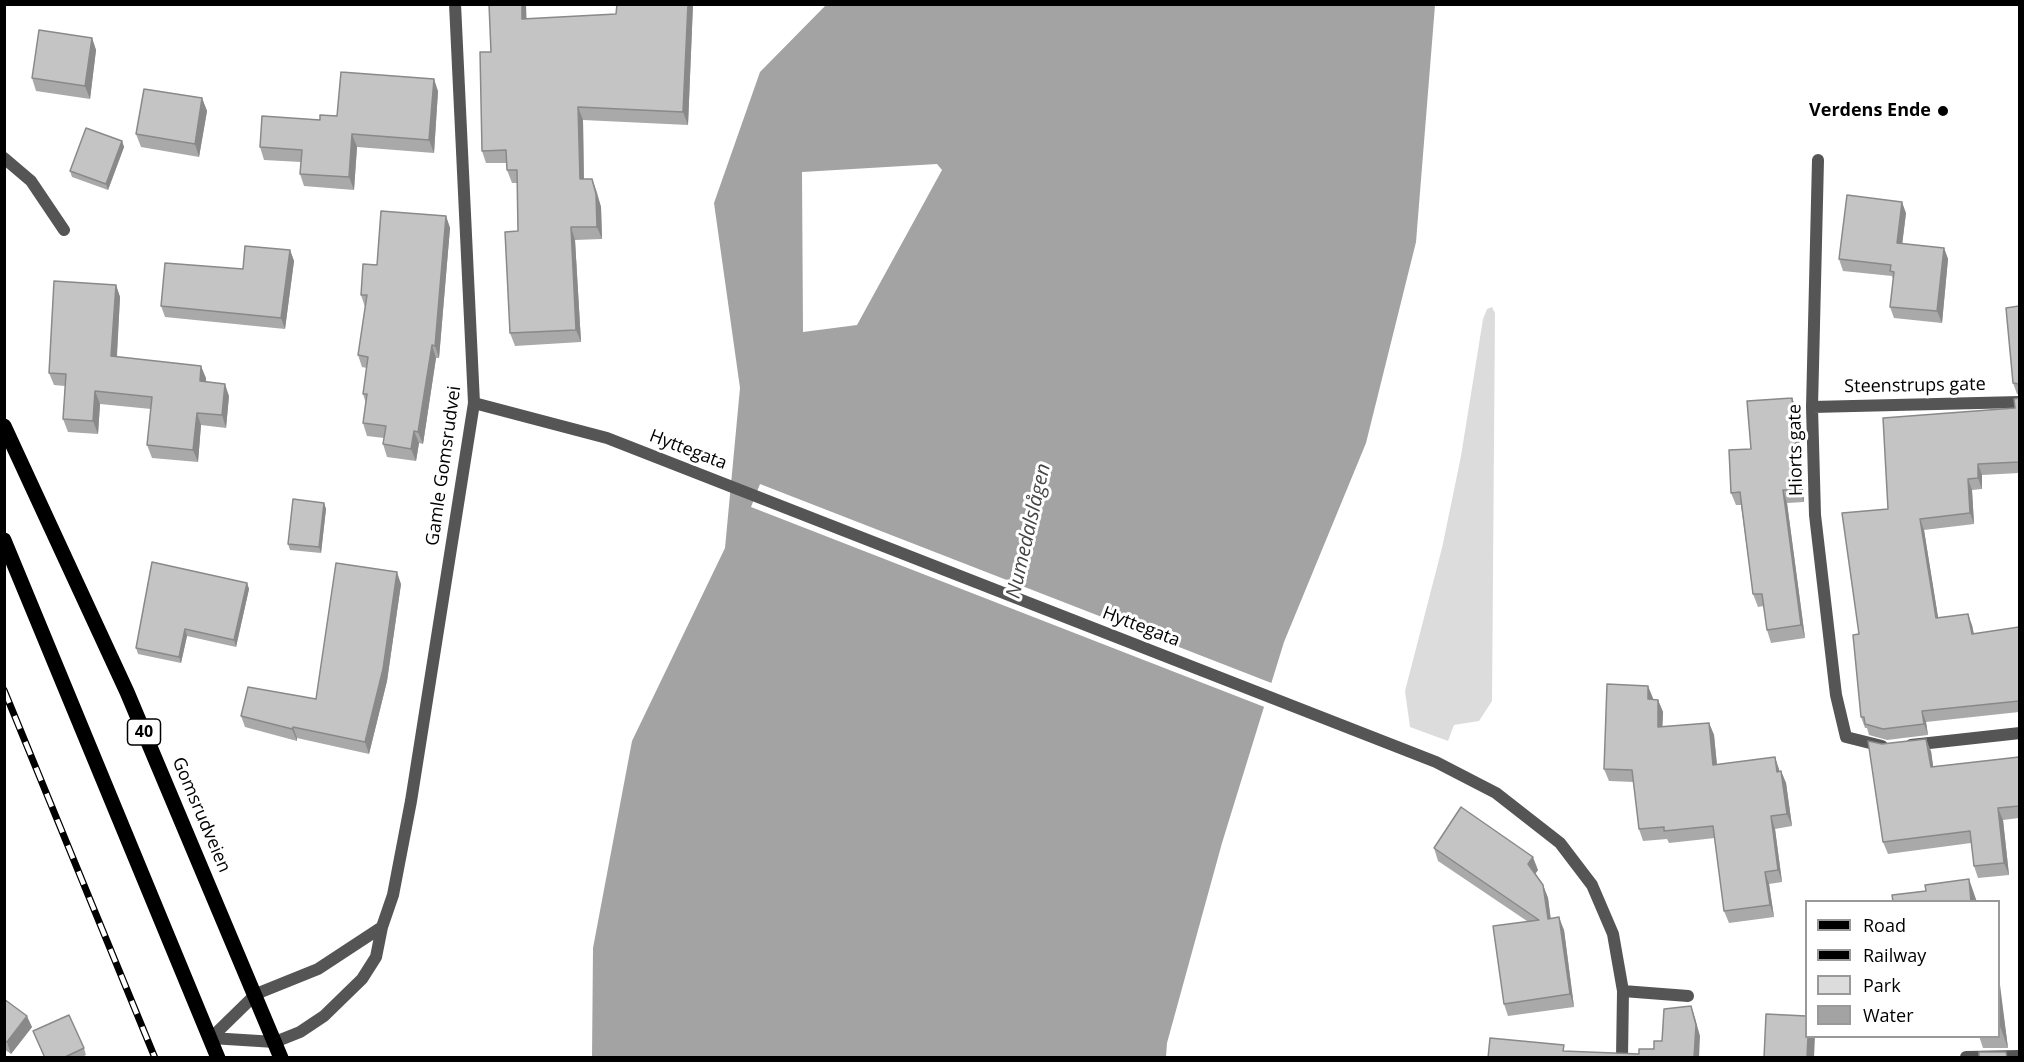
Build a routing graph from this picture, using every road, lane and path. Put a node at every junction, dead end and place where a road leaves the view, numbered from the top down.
1 (455, 4) edge
2 (4, 158) edge
3 (1818, 160) dead end
4 (64, 230) dead end
5 (2019, 402) edge
6 (474, 403) junction
7 (1812, 407) junction
8 (4, 426) edge
9 (4, 540) edge
10 (2019, 732) edge
11 (382, 927) junction
12 (1623, 991) junction
13 (256, 994) junction
14 (1688, 996) dead end
15 (211, 1038) junction
16 (275, 1042) junction
17 (2019, 1056) edge
18 (218, 1058) edge
19 (281, 1058) edge
20 (1622, 1058) edge
21 (1966, 1058) edge

1 - 6 street, Gamle Gomsrudvei
2 - 4 street
3 - 7 street, Hiorts gate
5 - 7 street, Steenstrups gate
6 - 11 street, Gamle Gomsrudvei
6 - 12 street, Hyttegata
7 - 10 street, Hiorts gate
8 - 13 main road, Gomsrudveien / 40
9 - 15 main road
11 - 13 street
11 - 16 street, Gamle Gomsrudvei
12 - 14 street
12 - 20 street, Hyttegata
13 - 15 street
13 - 16 main road, Gomsrudveien / 40
15 - 16 street, Gamle Gomsrudvei
15 - 18 main road
16 - 19 main road, Gomsrudveien / 40
17 - 21 street

